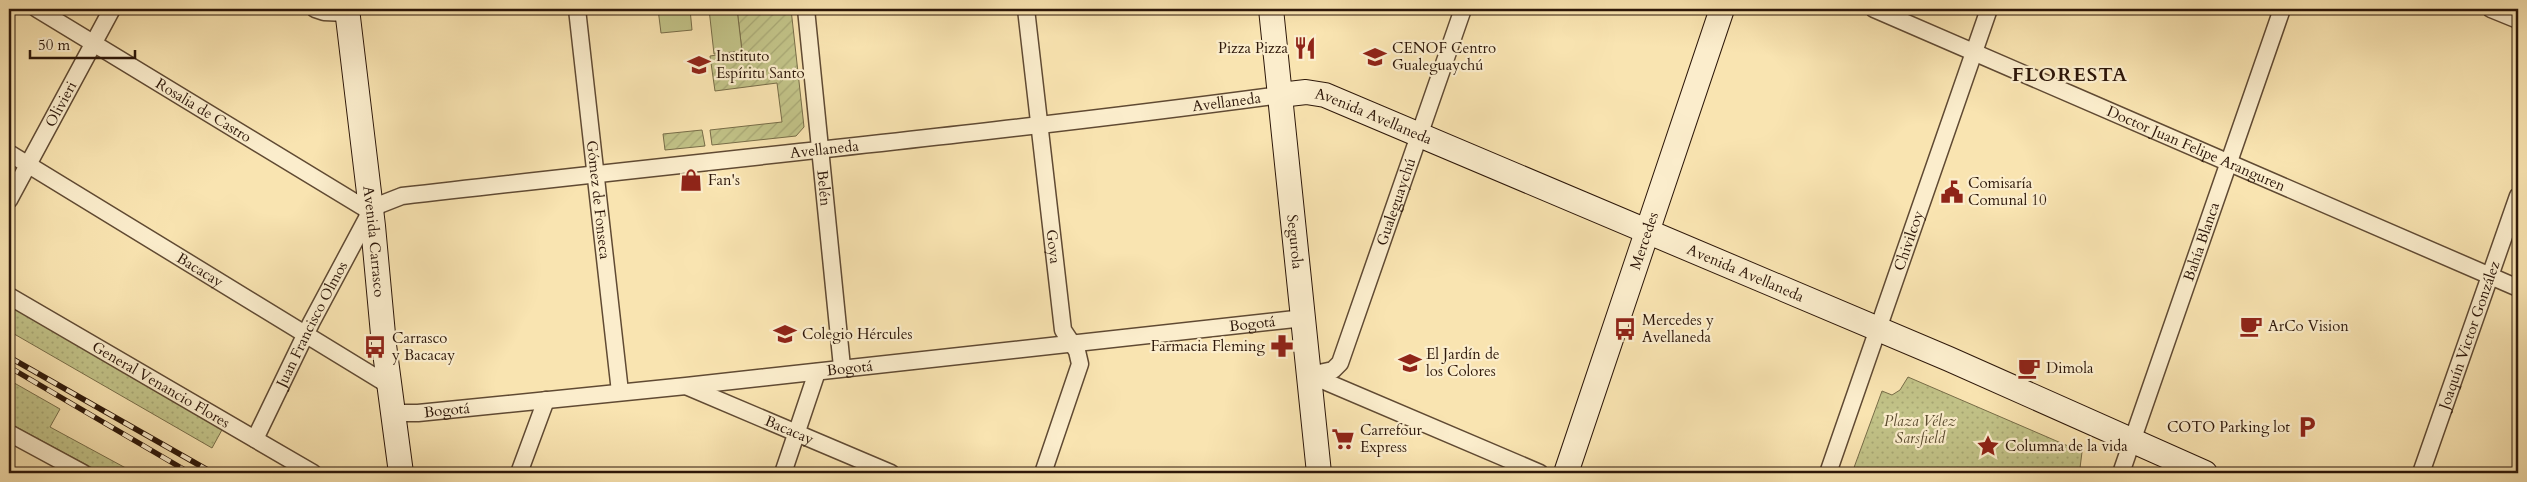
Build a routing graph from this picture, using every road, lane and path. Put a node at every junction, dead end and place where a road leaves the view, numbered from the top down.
1 (37, 9) edge
2 (112, 9) edge
3 (315, 9) edge
4 (577, 9) edge
5 (806, 9) edge
6 (1026, 9) edge
7 (1271, 9) edge
8 (1463, 9) edge
9 (1722, 9) edge
10 (1874, 9) edge
11 (1989, 9) edge
12 (2282, 9) edge
13 (2491, 9) edge
14 (347, 11) edge
15 (2518, 20) edge
16 (94, 44) junction
17 (1974, 52) junction
18 (1280, 95) junction
19 (1040, 124) junction
20 (1419, 135) junction
21 (820, 151) junction
22 (9, 153) edge
23 (2228, 162) junction
24 (28, 165) junction
25 (597, 173) junction
26 (2518, 196) edge
27 (9, 200) edge
28 (371, 212) junction
29 (1647, 232) junction
30 (2490, 276) junction
31 (2518, 288) edge
32 (9, 296) edge
33 (1304, 318) junction
34 (1879, 330) junction
35 (305, 335) junction
36 (1072, 344) junction
37 (842, 367) junction
38 (817, 372) junction
39 (1310, 375) junction
40 (390, 386) junction
41 (686, 386) junction
42 (620, 392) junction
43 (546, 400) junction
44 (393, 413) junction
45 (796, 433) junction
46 (9, 434) edge
47 (255, 439) junction
48 (2132, 441) junction
49 (84, 473) edge
50 (313, 473) edge
51 (401, 473) edge
52 (519, 473) edge
53 (782, 473) edge
54 (891, 473) edge
55 (1043, 473) edge
56 (1319, 473) edge
57 (1540, 473) edge
58 (1566, 473) edge
59 (1828, 473) edge
60 (2121, 473) edge
61 (2205, 473) edge
62 (2421, 473) edge

1 - 16 street, Rosalia de Castro
2 - 16 street, Olivieri
3 - 14 street
4 - 25 street, Gómez de Fonseca
5 - 21 street, Belén
6 - 19 street, Goya
7 - 18 main road, Segurola
8 - 20 street, Gualeguaychú
9 - 29 main road, Mercedes
10 - 17 street, Doctor Juan Felipe Aranguren
11 - 17 street, Chivilcoy
12 - 23 street, Bahía Blanca
13 - 15 street
14 - 28 main road, Avenida Carrasco
16 - 24 street, Olivieri
16 - 28 street, Rosalia de Castro
17 - 23 street, Doctor Juan Felipe Aranguren
17 - 34 street, Chivilcoy
18 - 19 street, Avellaneda
18 - 20 main road, Avenida Avellaneda
18 - 33 main road, Segurola
19 - 21 street, Avellaneda
19 - 36 street, Goya
20 - 29 main road, Avenida Avellaneda
20 - 39 street, Gualeguaychú
21 - 25 street, Avellaneda
21 - 37 street, Belén
22 - 24 street, Bacacay
23 - 30 street, Doctor Juan Felipe Aranguren
23 - 48 street, Bahía Blanca
24 - 27 street, Olivieri
24 - 35 street, Bacacay
25 - 28 street, Avellaneda
25 - 42 street, Gómez de Fonseca
26 - 30 street, Joaquín Victor González
28 - 35 street, Juan Francisco Olmos
28 - 40 main road, Avenida Carrasco
29 - 34 main road, Avenida Avellaneda
29 - 58 main road, Mercedes
30 - 31 street, Doctor Juan Felipe Aranguren
30 - 62 street, Joaquín Victor González
32 - 47 street, General Venancio Flores
33 - 36 street, Bogotá
33 - 39 main road, Segurola
34 - 48 main road, Avenida Avellaneda
34 - 59 street, Chivilcoy
35 - 40 street, Bacacay
35 - 47 street, Juan Francisco Olmos
36 - 37 street, Bogotá
36 - 55 street, Goya
37 - 38 street, Bogotá
38 - 41 street, Bogotá
38 - 45 street
39 - 56 main road, Segurola
39 - 57 street
40 - 44 main road, Avenida Carrasco
41 - 42 street, Bogotá
41 - 45 street, Bacacay
42 - 43 street, Bogotá
43 - 44 street, Bogotá
43 - 52 street
44 - 51 main road, Avenida Carrasco
45 - 53 street
45 - 54 street, Bacacay
46 - 49 street
47 - 50 street, General Venancio Flores
48 - 60 street, Bahía Blanca
48 - 61 main road, Avenida Avellaneda

